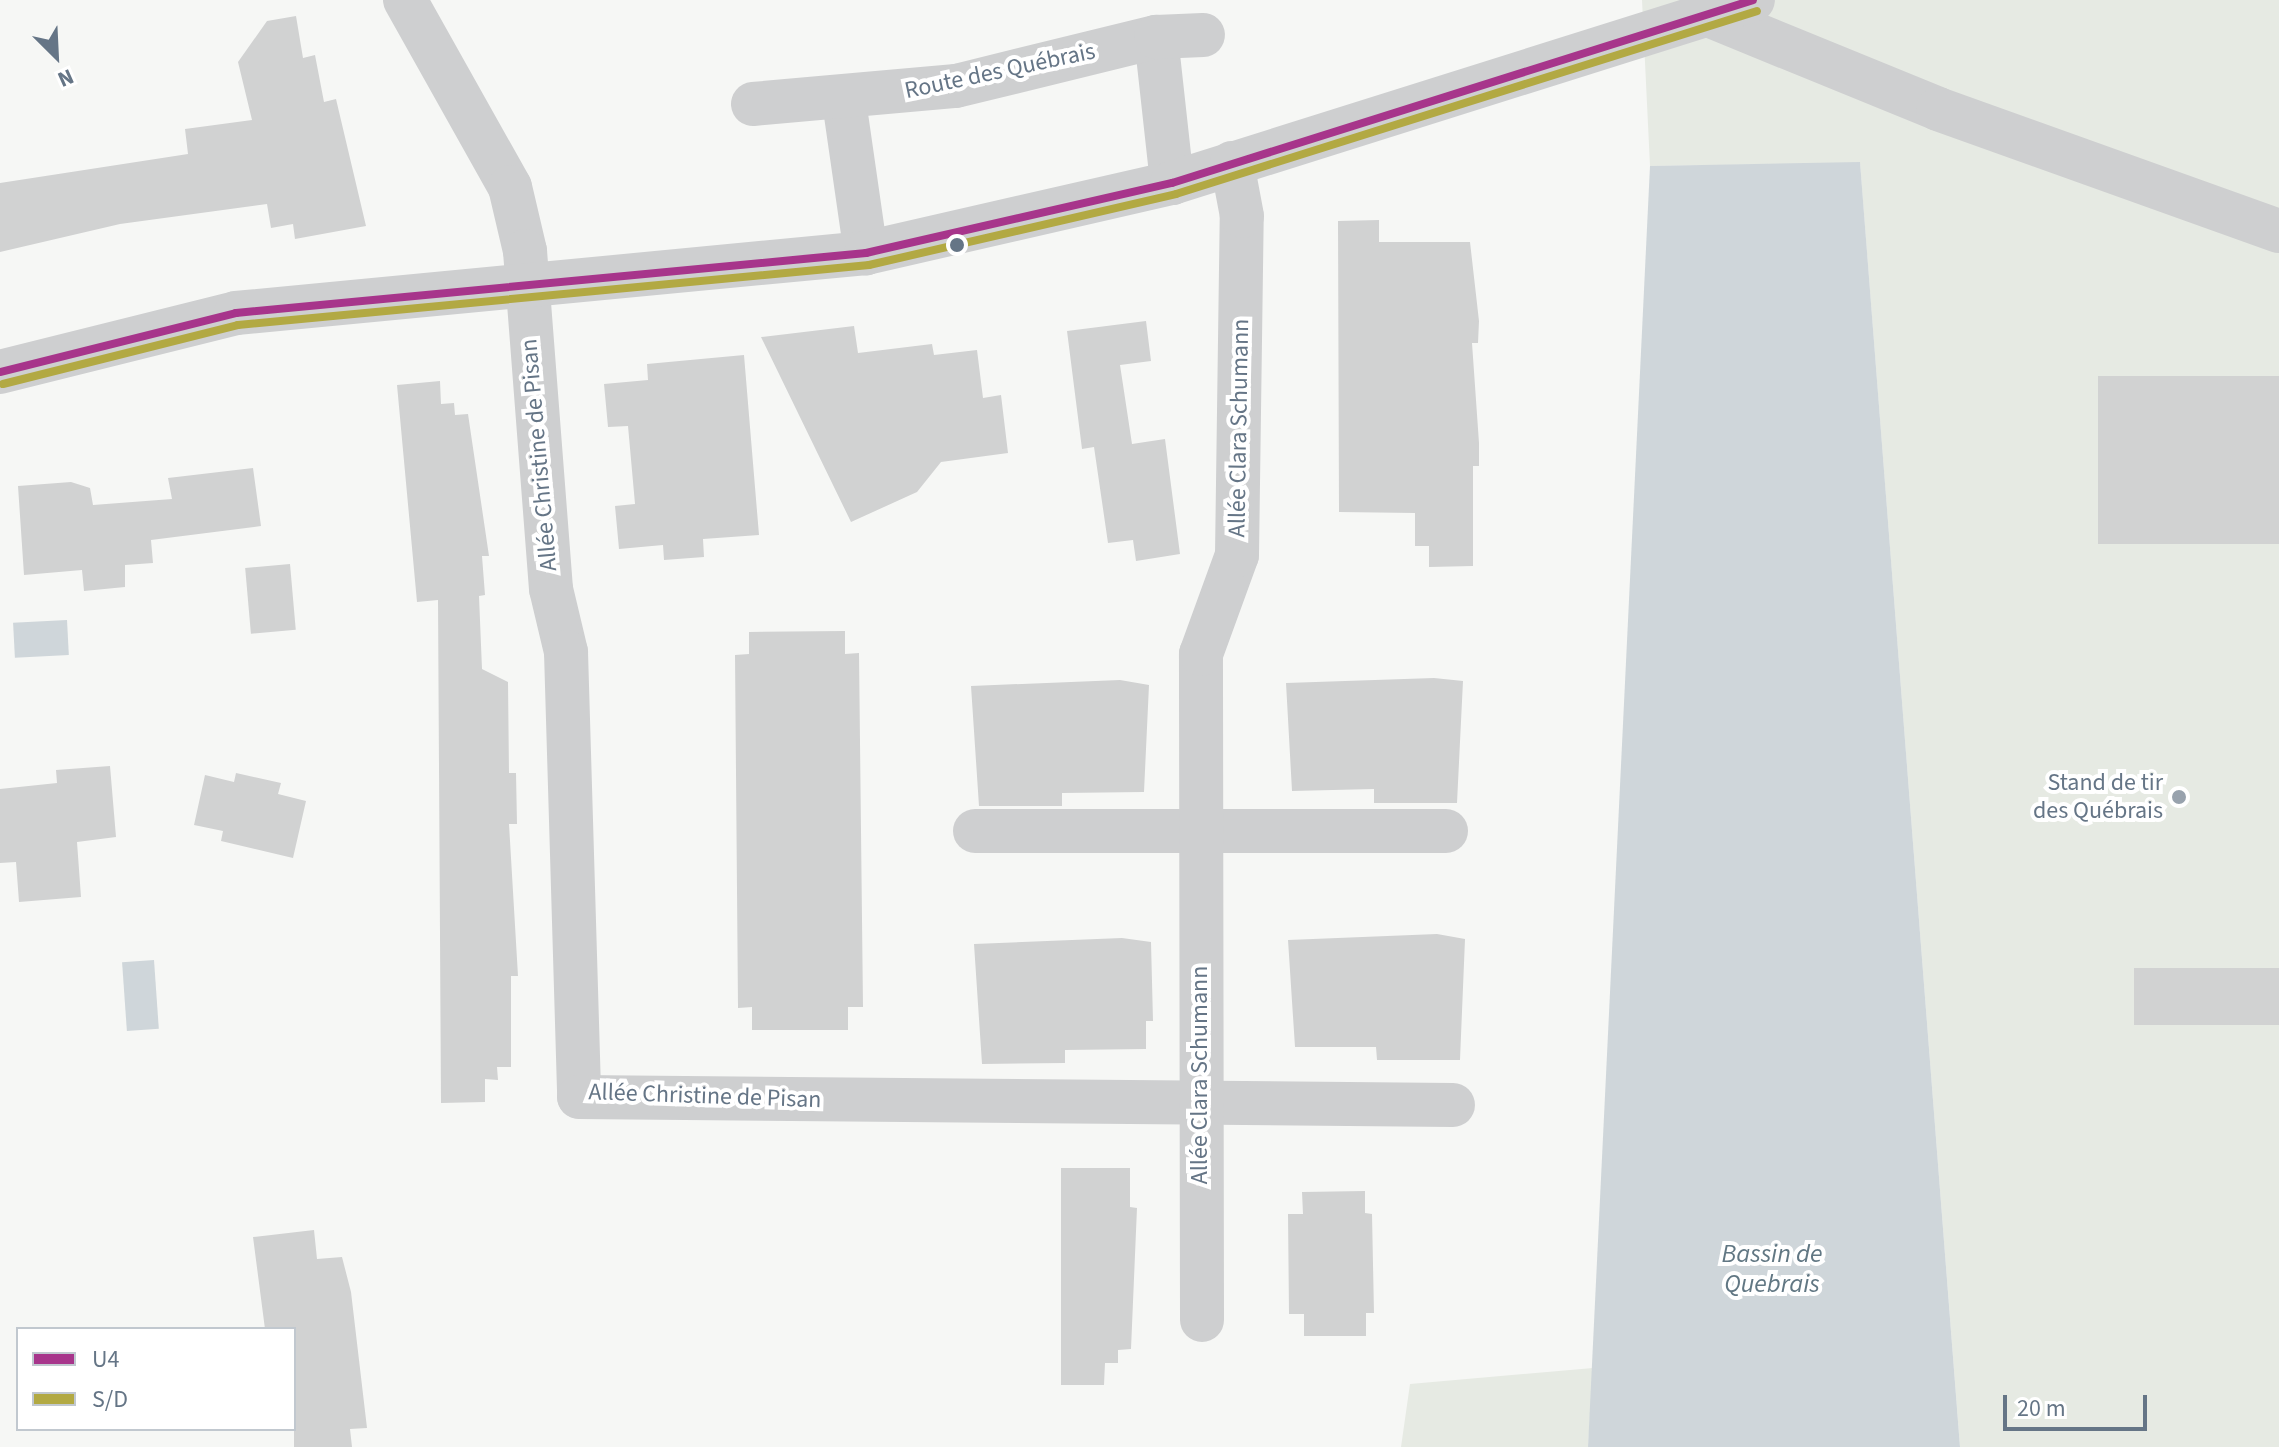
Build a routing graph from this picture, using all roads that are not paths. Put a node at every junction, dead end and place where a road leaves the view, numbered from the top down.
1 (405, 0) edge
2 (1753, 0) edge
3 (1708, 15) junction
4 (1203, 35) dead end
5 (1156, 37) junction
6 (844, 101) junction
7 (753, 104) dead end
8 (1232, 163) junction
9 (1172, 183) junction
10 (2279, 231) edge
11 (866, 253) junction
12 (526, 281) junction
13 (0, 372) edge
14 (1200, 830) junction
15 (975, 831) dead end
16 (1446, 831) dead end
17 (1199, 1104) junction
18 (1453, 1105) dead end
19 (1202, 1320) dead end

1 - 12 street
2 - 3 street
3 - 8 street
3 - 10 street
4 - 5 street, Route des Québrais
5 - 6 street, Route des Québrais
5 - 9 street
6 - 7 street, Route des Québrais
6 - 11 street
8 - 9 street
8 - 14 street, Allée Clara Schumann
9 - 11 street
11 - 12 street
12 - 13 street
12 - 17 street, Allée Christine de Pisan
14 - 15 street
14 - 16 street
14 - 17 street, Allée Clara Schumann
17 - 18 street, Allée Christine de Pisan
17 - 19 street, Allée Clara Schumann

